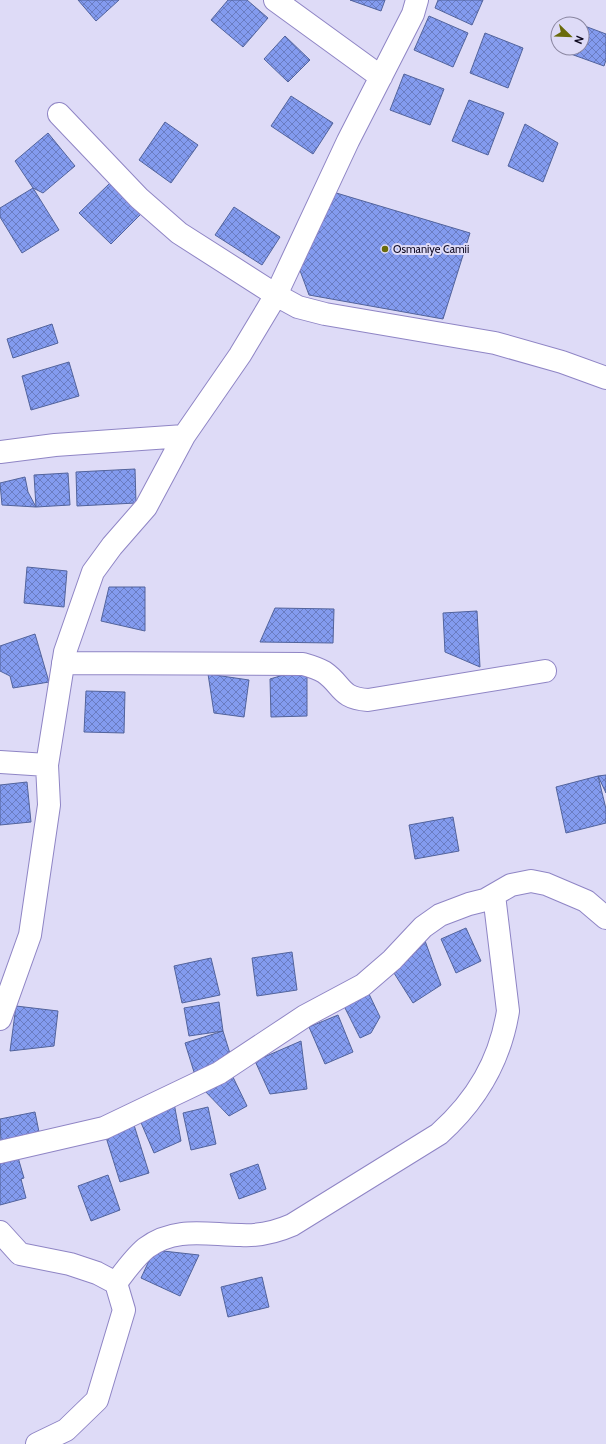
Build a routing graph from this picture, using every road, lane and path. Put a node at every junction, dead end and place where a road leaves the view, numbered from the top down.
1 (275, 0) edge
2 (417, 0) edge
3 (381, 77) junction
4 (58, 114) dead end
5 (276, 295) junction
6 (606, 378) edge
7 (184, 436) junction
8 (0, 452) edge
9 (64, 663) junction
10 (545, 671) dead end
11 (0, 762) edge
12 (47, 764) junction
13 (494, 895) junction
14 (606, 918) edge
15 (0, 1019) edge
16 (0, 1152) edge
17 (0, 1232) edge
18 (116, 1283) junction
19 (38, 1444) edge

1 - 3 street
2 - 3 street
3 - 5 street
4 - 5 street
5 - 6 street
5 - 7 street
7 - 8 street
7 - 9 street
9 - 10 street
9 - 12 street
11 - 12 street
12 - 15 street
13 - 14 street
13 - 16 street
13 - 18 street
17 - 18 street
18 - 19 street

